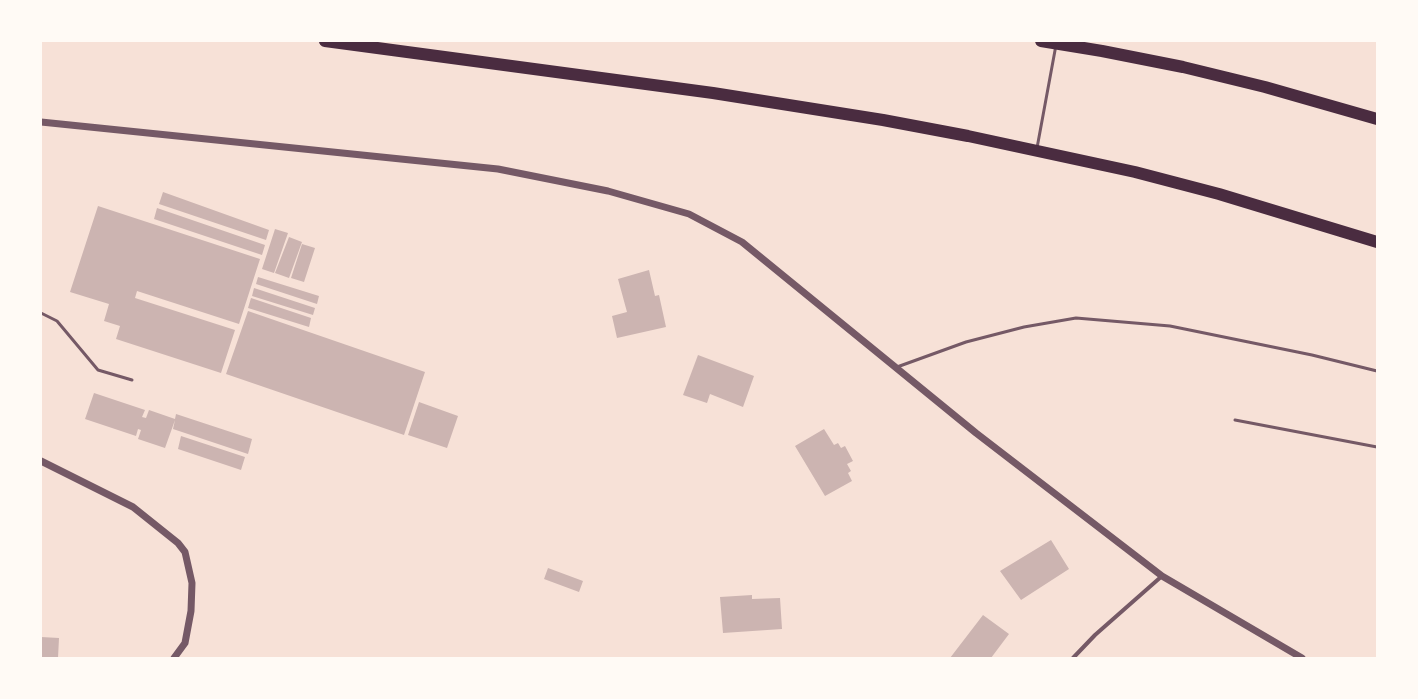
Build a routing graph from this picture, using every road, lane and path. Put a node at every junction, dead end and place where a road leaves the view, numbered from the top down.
1 (325, 41) edge
2 (1041, 41) edge
3 (1056, 44) junction
4 (1377, 119) edge
5 (41, 122) edge
6 (1036, 150) junction
7 (1377, 242) edge
8 (41, 313) edge
9 (896, 368) junction
10 (1377, 371) edge
11 (132, 380) dead end
12 (1236, 420) dead end
13 (1377, 448) edge
14 (41, 461) edge
15 (1162, 576) junction
16 (174, 658) edge
17 (1073, 658) edge
18 (1302, 658) edge

1 - 6 highway
2 - 3 highway
3 - 4 highway
3 - 6 lane
5 - 9 street
6 - 7 highway
8 - 11 lane
9 - 10 lane
9 - 15 street
12 - 13 lane
14 - 16 street
15 - 17 street
15 - 18 street

